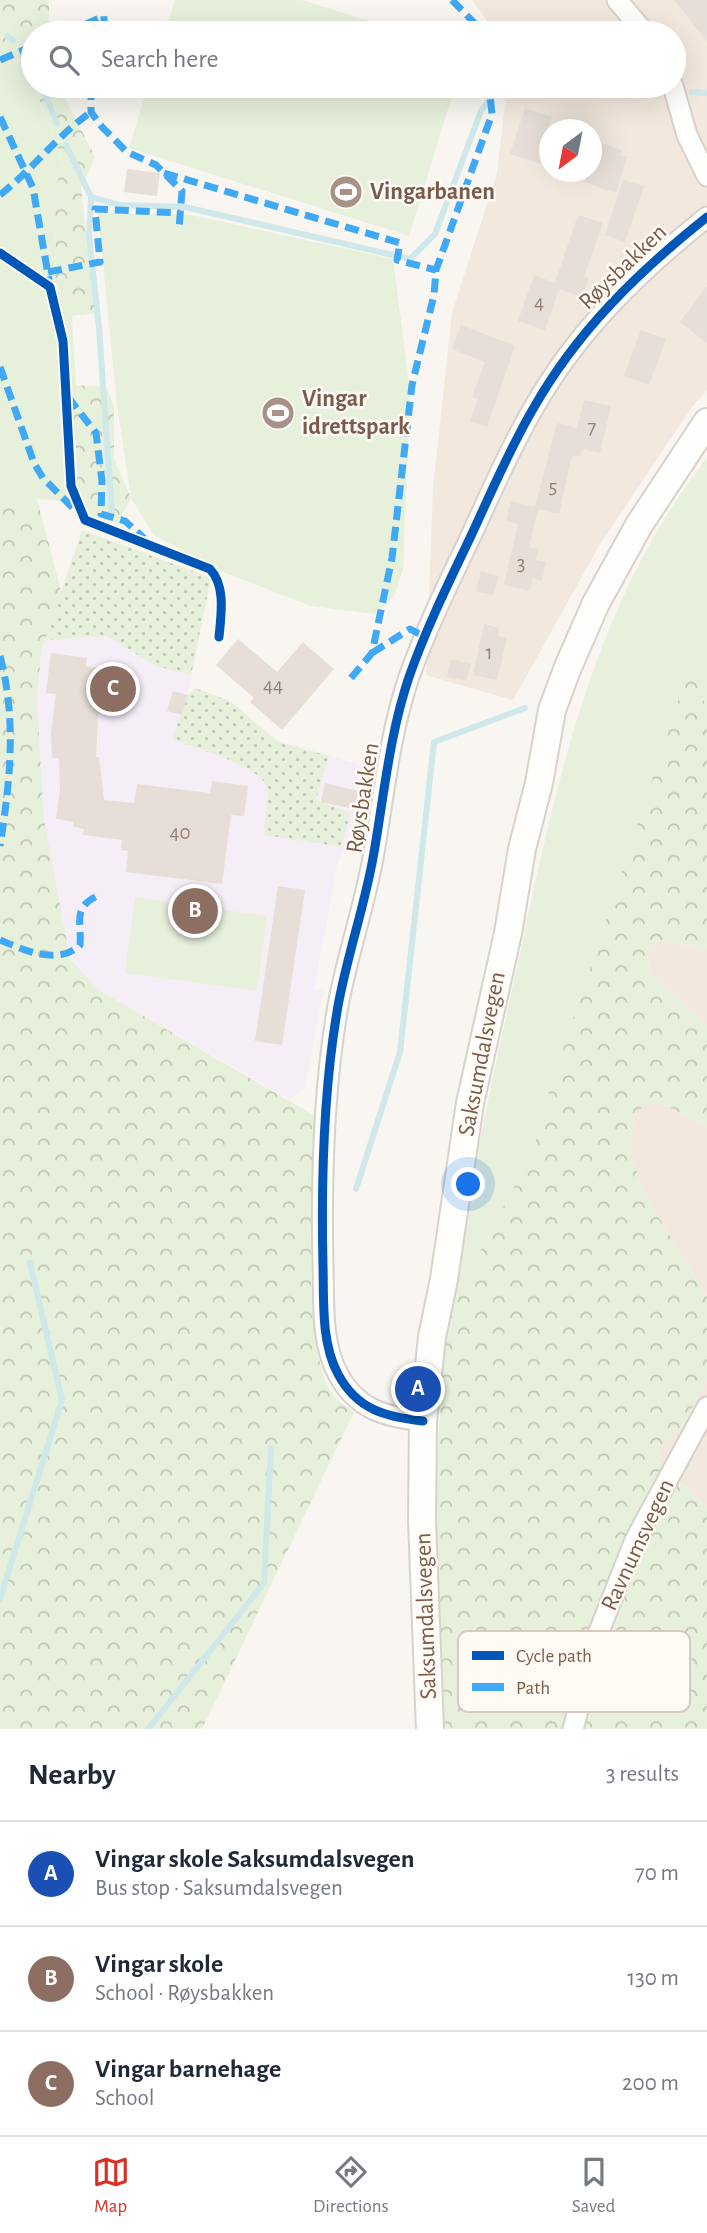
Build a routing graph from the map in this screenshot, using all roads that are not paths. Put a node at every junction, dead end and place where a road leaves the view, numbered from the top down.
1 (617, 0) edge
2 (635, 21) edge
3 (676, 98) edge
4 (707, 176) edge
5 (707, 217) edge
6 (707, 422) edge
7 (707, 1407) edge
8 (423, 1421) junction
9 (599, 1631) edge
10 (577, 1712) edge
11 (430, 1729) edge
12 (573, 1729) edge

1 - 2 street
3 - 4 street
5 - 8 street, Røysbakken
6 - 8 main road, Saksumdalsvegen
7 - 9 street, Ravnumsvegen
8 - 11 main road, Saksumdalsvegen
10 - 12 street, Ravnumsvegen

